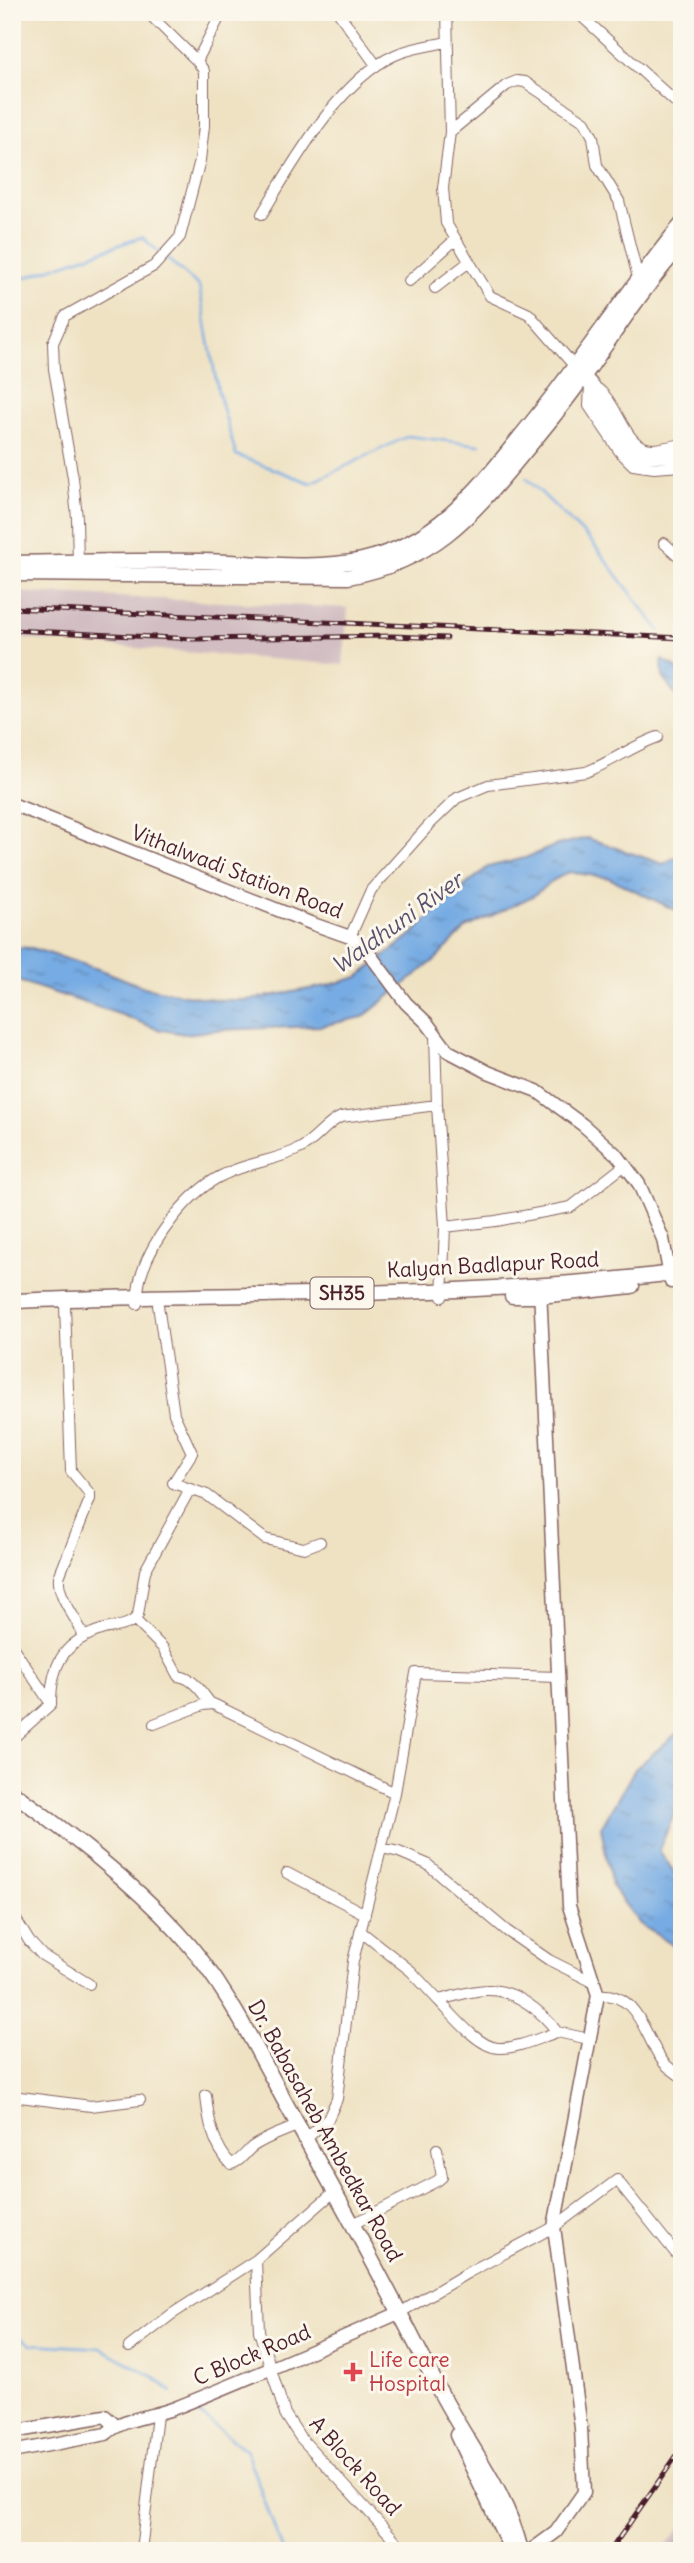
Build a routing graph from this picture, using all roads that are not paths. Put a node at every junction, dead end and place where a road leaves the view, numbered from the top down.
1 (148, 12) edge
2 (222, 12) edge
3 (338, 12) edge
4 (447, 12) edge
5 (578, 12) edge
6 (446, 42) junction
7 (197, 61) junction
8 (376, 65) junction
9 (682, 108) edge
10 (450, 132) junction
11 (262, 214) dead end
12 (682, 224) edge
13 (455, 240) junction
14 (679, 254) edge
15 (468, 262) junction
16 (638, 278) junction
17 (409, 281) dead end
18 (435, 288) dead end
19 (583, 376) junction
20 (682, 444) edge
21 (682, 455) edge
22 (682, 466) edge
23 (664, 543) dead end
24 (682, 559) edge
25 (12, 563) edge
26 (78, 568) junction
27 (12, 574) edge
28 (658, 737) dead end
29 (12, 804) edge
30 (350, 937) junction
31 (435, 1034) junction
32 (437, 1105) junction
33 (625, 1165) junction
34 (445, 1227) junction
35 (676, 1277) edge
36 (540, 1291) junction
37 (443, 1294) junction
38 (137, 1300) junction
39 (12, 1301) edge
40 (158, 1305) junction
41 (65, 1306) junction
42 (12, 1308) edge
43 (190, 1489) junction
44 (320, 1542) dead end
45 (135, 1620) junction
46 (84, 1637) junction
47 (12, 1646) edge
48 (559, 1677) junction
49 (51, 1704) junction
50 (211, 1704) junction
51 (154, 1724) dead end
52 (12, 1739) edge
53 (395, 1793) junction
54 (15, 1800) edge
55 (382, 1848) junction
56 (287, 1873) dead end
57 (12, 1913) edge
58 (365, 1914) junction
59 (360, 1931) junction
60 (89, 1984) dead end
61 (596, 1989) junction
62 (438, 2000) junction
63 (557, 2032) junction
64 (589, 2039) junction
65 (682, 2077) edge
66 (206, 2095) dead end
67 (12, 2096) edge
68 (140, 2100) dead end
69 (295, 2127) junction
70 (306, 2139) junction
71 (437, 2149) dead end
72 (331, 2193) junction
73 (353, 2224) junction
74 (554, 2227) junction
75 (256, 2260) junction
76 (682, 2261) edge
77 (397, 2314) junction
78 (129, 2347) dead end
79 (271, 2370) junction
80 (157, 2415) junction
81 (115, 2425) junction
82 (12, 2432) edge
83 (12, 2452) edge
84 (141, 2551) edge
85 (405, 2551) edge
86 (512, 2551) edge
87 (521, 2551) edge
88 (530, 2551) edge

1 - 7 street
2 - 7 street
3 - 8 street
4 - 6 street
5 - 9 street
6 - 8 street
6 - 10 street
7 - 26 street
8 - 11 street
10 - 13 street
10 - 16 street
12 - 16 main road
13 - 15 street
13 - 17 street
14 - 19 main road
15 - 18 street
15 - 19 street
16 - 19 main road
19 - 20 street
19 - 21 main road
19 - 22 street
19 - 26 main road
23 - 24 street
25 - 26 main road
26 - 27 main road
28 - 30 street
29 - 30 street, Vithalwadi Station Road
30 - 31 street, Vithalwadi Station Road
31 - 32 street
31 - 33 street, Vithalwadi Station Road
32 - 34 street
32 - 38 street
33 - 34 street
33 - 35 street, Vithalwadi Station Road
34 - 37 street
35 - 36 main road, Kalyan Badlapur Road / SH35
36 - 37 main road, Kalyan Badlapur Road / SH35
36 - 48 street
37 - 38 main road, Kalyan Badlapur Road / SH35
37 - 40 main road, Kalyan Badlapur Road / SH35
38 - 39 main road, Kalyan Badlapur Road / SH35
38 - 40 main road, Kalyan Badlapur Road / SH35
38 - 41 main road, Kalyan Badlapur Road / SH35
40 - 43 street
41 - 42 main road, Kalyan Badlapur Road / SH35
41 - 46 street
43 - 44 street
43 - 45 street
45 - 46 street
45 - 50 street
46 - 49 street
47 - 49 street
48 - 53 street
48 - 61 street
49 - 52 street
50 - 51 street
50 - 53 street
53 - 55 street
54 - 69 main road, Dr. Babasaheb Ambedkar Road
55 - 58 street
55 - 61 street
56 - 58 street
57 - 60 street
58 - 59 street
59 - 62 street
59 - 70 street
61 - 64 street
61 - 65 street
62 - 63 street
62 - 63 street
63 - 64 street
64 - 74 street
66 - 69 street
67 - 68 street
69 - 70 main road, Dr. Babasaheb Ambedkar Road
69 - 72 main road, Dr. Babasaheb Ambedkar Road
70 - 72 main road, Dr. Babasaheb Ambedkar Road
71 - 73 street
72 - 73 main road, Dr. Babasaheb Ambedkar Road
72 - 75 street
72 - 77 main road, Dr. Babasaheb Ambedkar Road
73 - 77 main road, Dr. Babasaheb Ambedkar Road
74 - 76 street
74 - 77 street
74 - 88 street
75 - 78 street
75 - 79 street, A Block Road
77 - 79 street, C Block Road
77 - 86 main road, Dr. Babasaheb Ambedkar Road
77 - 87 main road, Dr. Babasaheb Ambedkar Road
79 - 80 street, C Block Road
79 - 85 street, A Block Road
80 - 81 street, C Block Road
80 - 84 street
81 - 82 street, C Block Road
81 - 83 street, C Block Road

